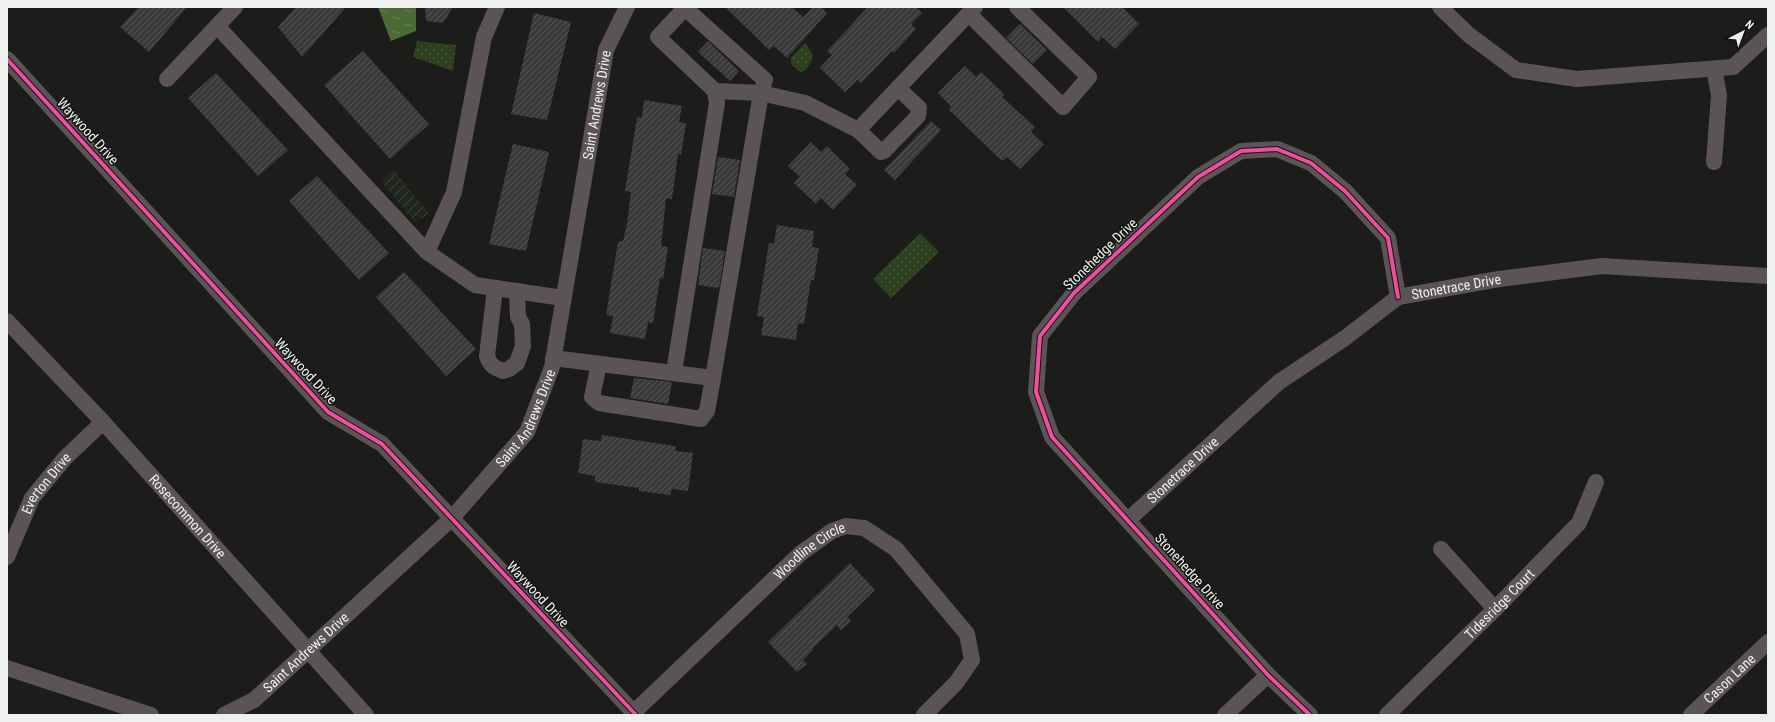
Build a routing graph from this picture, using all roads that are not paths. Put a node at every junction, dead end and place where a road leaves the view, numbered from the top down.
1 (235, 7) edge
2 (497, 7) edge
3 (627, 7) edge
4 (1017, 7) edge
5 (1440, 7) edge
6 (972, 10) edge
7 (217, 26) junction
8 (1768, 35) edge
9 (7, 59) edge
10 (1714, 69) junction
11 (168, 79) dead end
12 (898, 88) junction
13 (715, 91) junction
14 (761, 92) junction
15 (858, 130) junction
16 (1714, 162) dead end
17 (427, 252) junction
18 (1768, 276) edge
19 (495, 288) junction
20 (517, 291) junction
21 (563, 298) junction
22 (1398, 298) junction
23 (7, 321) edge
24 (553, 358) junction
25 (599, 364) junction
26 (674, 372) junction
27 (714, 378) junction
28 (103, 422) junction
29 (1596, 482) dead end
30 (452, 518) junction
31 (1128, 520) junction
32 (1441, 549) dead end
33 (7, 557) edge
34 (1495, 609) junction
35 (1768, 642) edge
36 (307, 651) junction
37 (7, 668) edge
38 (1268, 675) junction
39 (635, 714) edge
40 (151, 715) edge
41 (224, 715) edge
42 (366, 715) edge
43 (924, 715) edge
44 (1225, 715) edge
45 (1310, 715) edge
46 (1388, 715) edge
47 (1690, 715) edge

1 - 7 street
2 - 17 street
3 - 21 street, Saint Andrews Drive
4 - 6 street
5 - 10 street
6 - 12 street
7 - 11 street
7 - 17 street
8 - 10 street
9 - 30 street, Waywood Drive
10 - 16 street
12 - 15 street
12 - 15 street
13 - 14 street
13 - 14 street
13 - 26 street
14 - 15 street
14 - 27 street
17 - 19 street
18 - 22 street, Stonetrace Drive
19 - 20 street
19 - 20 street
20 - 21 street
21 - 24 street, Saint Andrews Drive
22 - 31 street, Stonetrace Drive
22 - 31 street, Stonehedge Drive
23 - 28 street, Rosecommon Drive
24 - 25 street
24 - 30 street, Saint Andrews Drive
25 - 26 street
25 - 27 street
26 - 27 street
28 - 33 street, Everton Drive
28 - 36 street, Rosecommon Drive
29 - 34 street, Tidesridge Court
30 - 36 street, Saint Andrews Drive
30 - 39 street, Waywood Drive
31 - 38 street, Stonehedge Drive
32 - 34 street
34 - 46 street, Tidesridge Court
35 - 47 street, Cason Lane
36 - 41 street, Saint Andrews Drive
36 - 42 street, Rosecommon Drive
37 - 40 street
38 - 44 street
38 - 45 street, Stonehedge Drive
39 - 43 street, Woodline Circle

